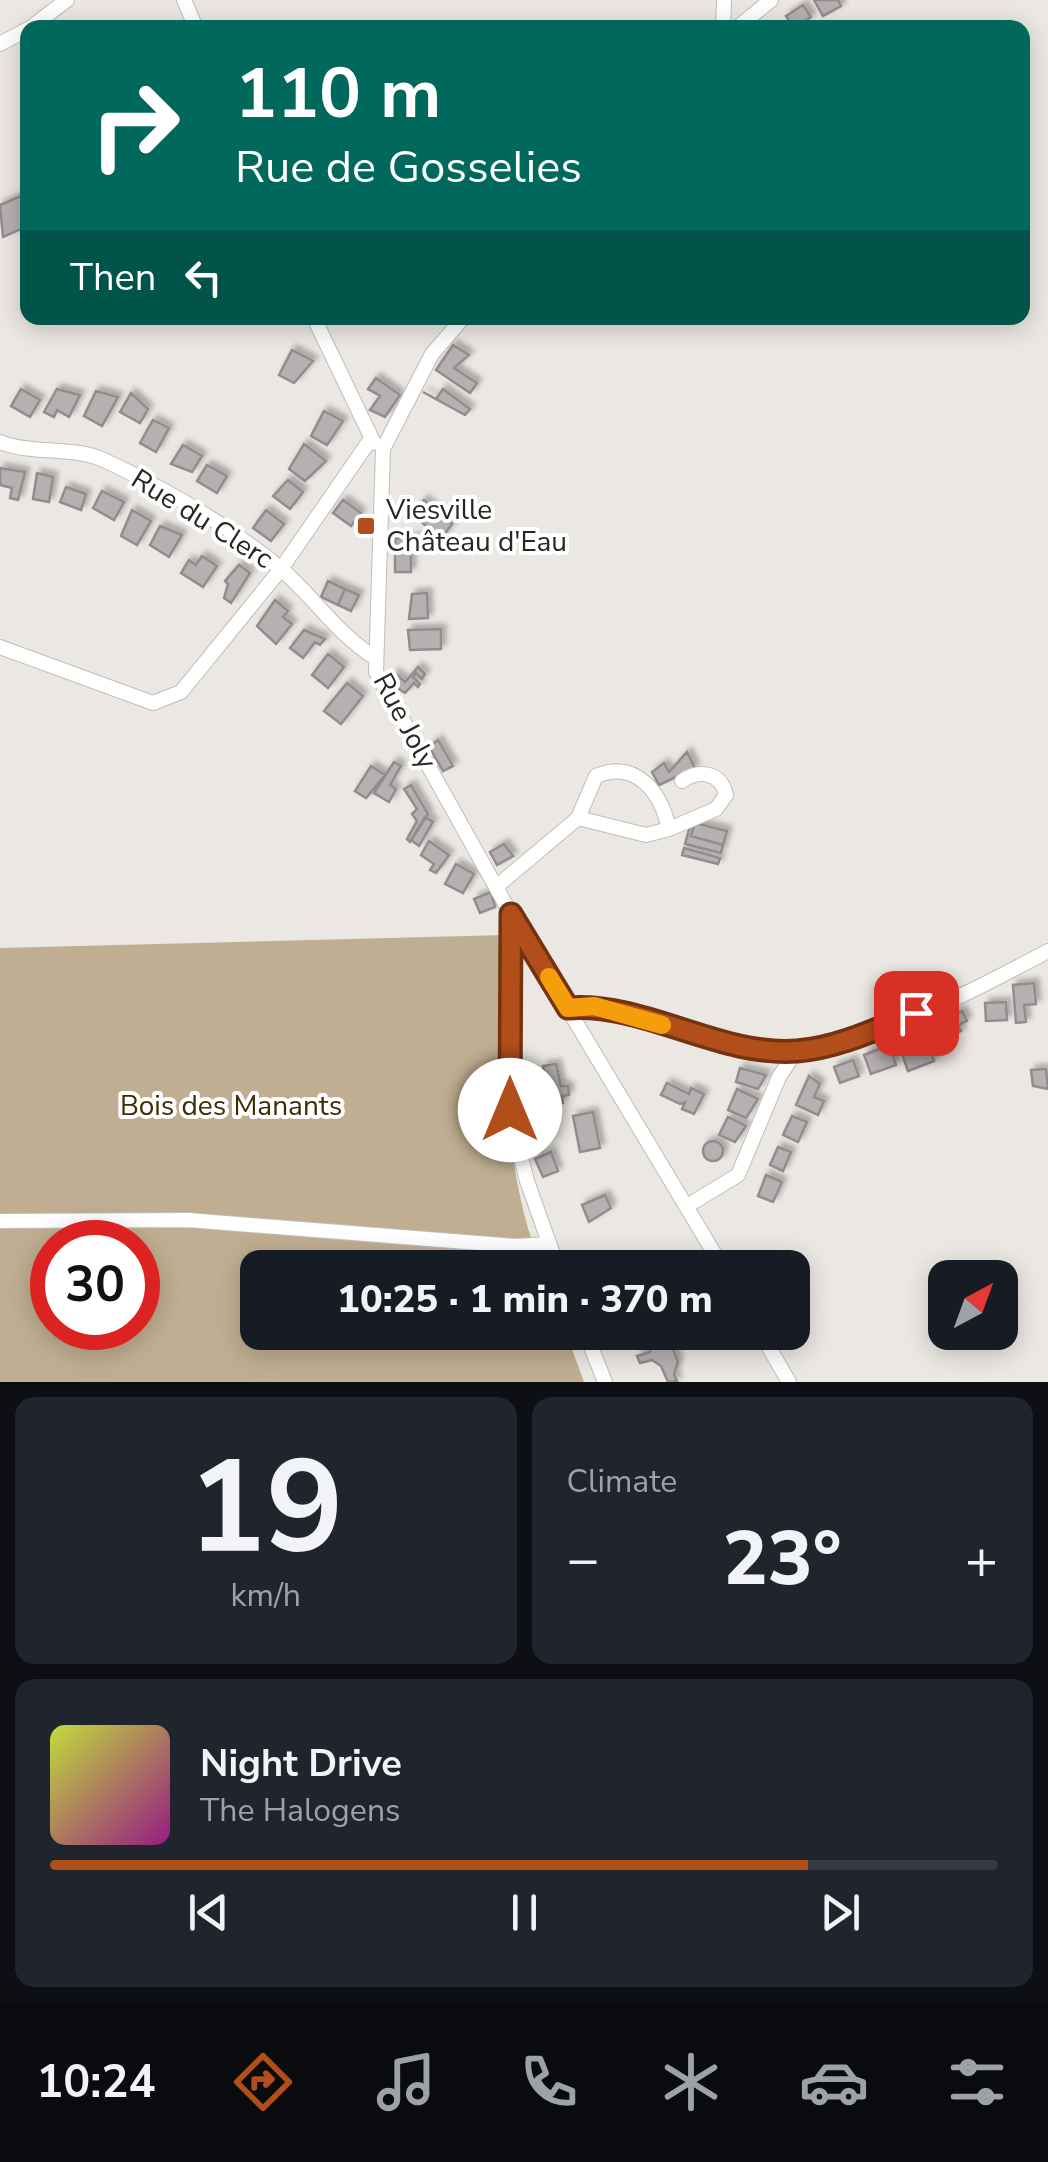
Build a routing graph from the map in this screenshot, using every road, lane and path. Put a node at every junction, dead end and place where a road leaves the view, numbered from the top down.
1 (67, 0) edge
2 (766, 1) edge
3 (40, 20) edge
4 (746, 20) edge
5 (317, 325) edge
6 (458, 325) edge
7 (0, 442) edge
8 (377, 445) junction
9 (282, 569) junction
10 (0, 647) edge
11 (374, 657) junction
12 (682, 781) dead end
13 (578, 818) junction
14 (669, 830) junction
15 (496, 886) junction
16 (511, 914) junction
17 (1048, 951) edge
18 (568, 1008) junction
19 (796, 1052) junction
20 (687, 1206) junction
21 (0, 1221) edge
22 (548, 1244) junction
23 (550, 1250) edge
24 (712, 1250) edge
25 (592, 1350) edge
26 (770, 1350) edge
27 (605, 1382) edge
28 (789, 1382) edge

1 - 3 street
2 - 4 street
5 - 8 street
6 - 8 street
7 - 9 street, Rue du Clerc
8 - 9 street
8 - 11 street, Rue Joly
9 - 10 street
9 - 11 street, Rue du Clerc
11 - 15 street, Rue Joly
12 - 14 street
13 - 14 street
13 - 14 street
13 - 15 street
15 - 16 street, Rue Joly
16 - 18 street, Rue Joly
16 - 22 street
17 - 19 street
18 - 19 street
18 - 20 street, Rue Joly
19 - 20 street
20 - 24 street, Rue Joly
21 - 22 street
22 - 23 street
25 - 27 street
26 - 28 street

